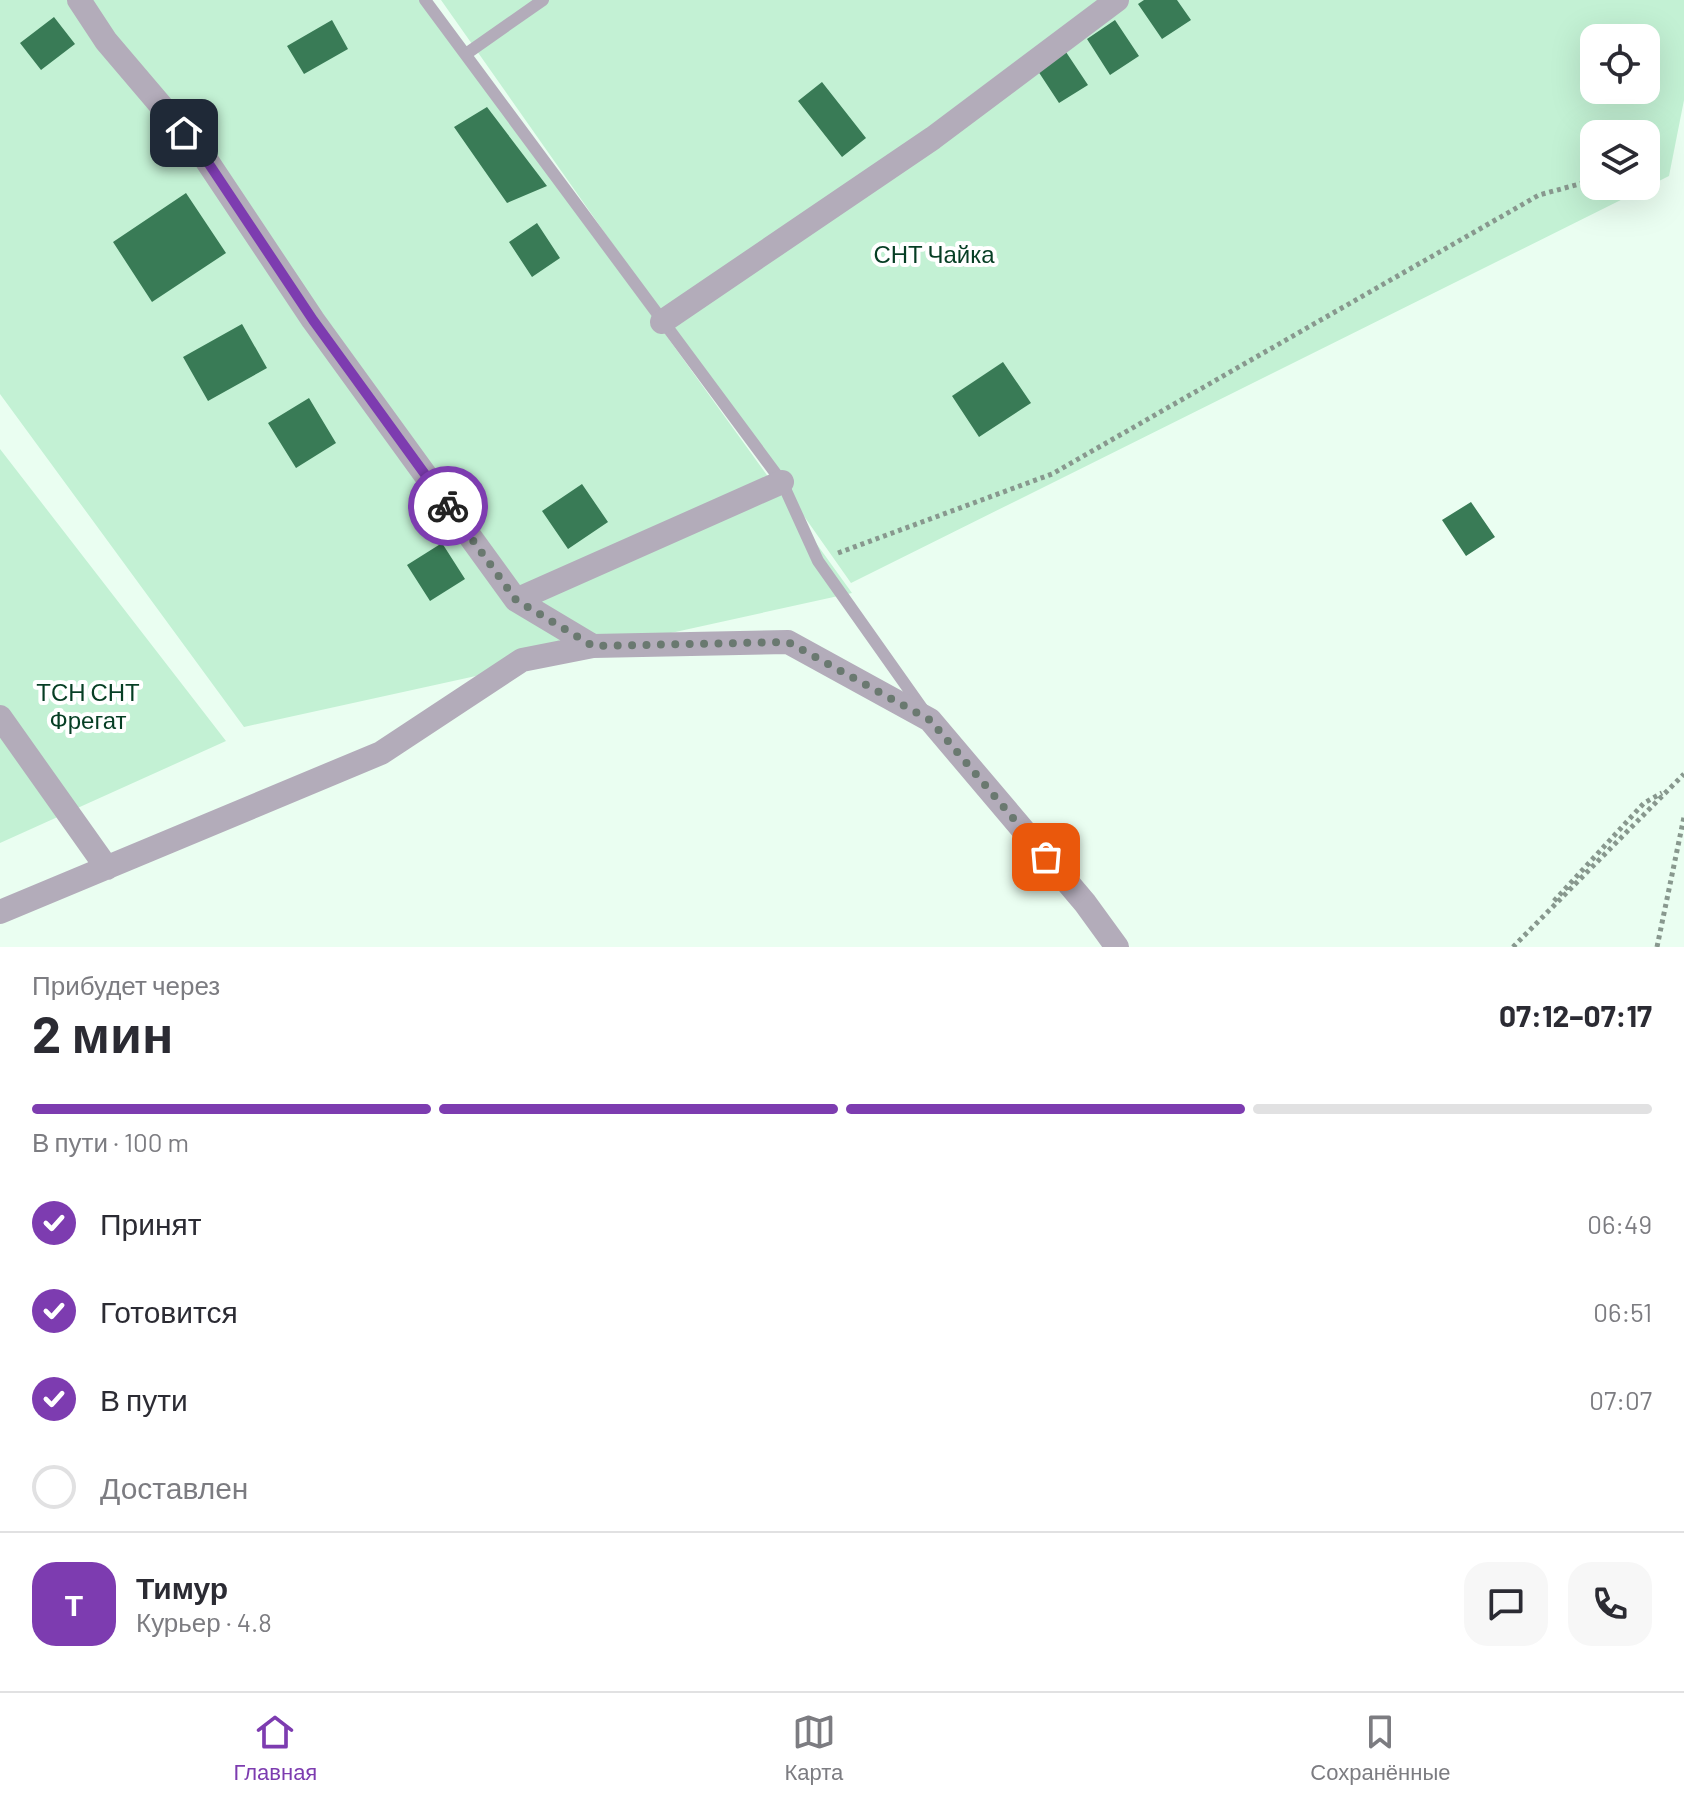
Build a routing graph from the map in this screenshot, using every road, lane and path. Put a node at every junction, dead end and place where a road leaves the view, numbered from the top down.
1 (79, 0) edge
2 (425, 0) edge
3 (543, 0) edge
4 (1117, 0) edge
5 (466, 54) junction
6 (1580, 184) edge
7 (662, 322) junction
8 (782, 482) junction
9 (818, 561) junction
10 (516, 600) junction
11 (593, 646) junction
12 (0, 717) edge
13 (930, 720) junction
14 (1684, 774) edge
15 (1684, 781) edge
16 (1684, 817) edge
17 (107, 868) junction
18 (0, 912) edge
19 (1117, 947) edge
20 (1512, 947) edge
21 (1657, 947) edge

1 - 10 street
2 - 5 lane
3 - 5 lane
4 - 7 street
5 - 7 lane
6 - 9 path
7 - 8 lane
8 - 9 lane
8 - 10 street
9 - 13 lane
10 - 11 street
11 - 13 street
11 - 17 street
12 - 17 street
13 - 19 street
14 - 20 path
15 - 20 path
16 - 21 path
17 - 18 street

